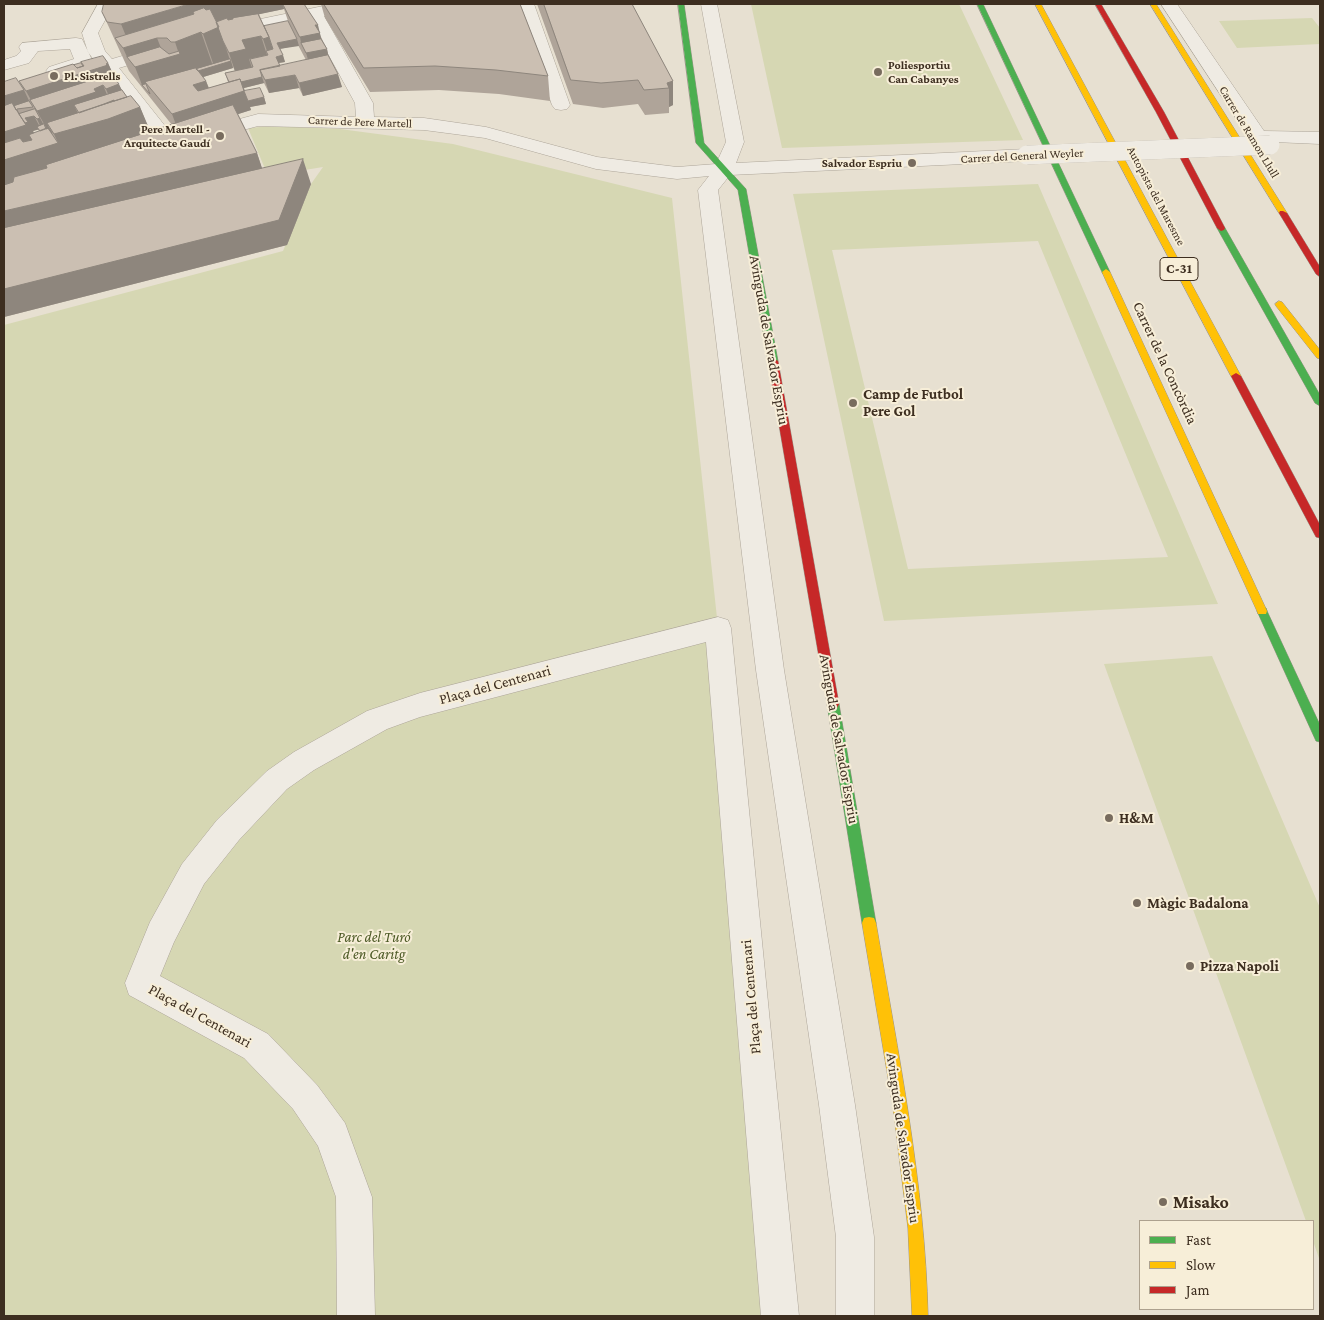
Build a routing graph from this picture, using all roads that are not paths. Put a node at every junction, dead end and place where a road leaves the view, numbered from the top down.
1 (106, 4) edge
2 (355, 4) edge
3 (526, 4) edge
4 (681, 4) edge
5 (709, 4) edge
6 (980, 4) edge
7 (1098, 4) edge
8 (1153, 4) edge
9 (1169, 4) edge
10 (1038, 5) edge
11 (314, 13) junction
12 (209, 34) edge
13 (173, 46) edge
14 (4, 65) edge
15 (108, 66) junction
16 (4, 87) edge
17 (4, 99) edge
18 (562, 105) dead end
19 (365, 122) junction
20 (1320, 138) edge
21 (170, 145) junction
22 (1320, 146) edge
23 (152, 151) edge
24 (723, 171) junction
25 (1223, 233) junction
26 (1320, 274) edge
27 (1320, 356) edge
28 (1320, 403) edge
29 (1320, 534) edge
30 (1320, 737) edge
31 (356, 1316) edge
32 (780, 1316) edge
33 (855, 1316) edge
34 (920, 1316) edge

1 - 15 street
2 - 11 street
3 - 18 street
4 - 24 main road, Avinguda de Salvador Espriu
5 - 24 street
6 - 30 main road, Carrer de la Concòrdia
7 - 25 main road
8 - 26 main road, Carrer de Ramon Llull
9 - 20 street
10 - 29 main road, Autopista del Maresme / C-31
11 - 12 street
11 - 19 street
13 - 15 street
14 - 16 street
15 - 17 street
15 - 21 street
19 - 21 street, Carrer de Pere Martell
19 - 24 street, Carrer de Pere Martell
21 - 23 street, Carrer de Pere Martell
22 - 24 street, Carrer del General Weyler, bridge
24 - 33 street
24 - 34 main road, Avinguda de Salvador Espriu
25 - 27 main road
25 - 28 main road
31 - 32 street, Plaça del Centenari

